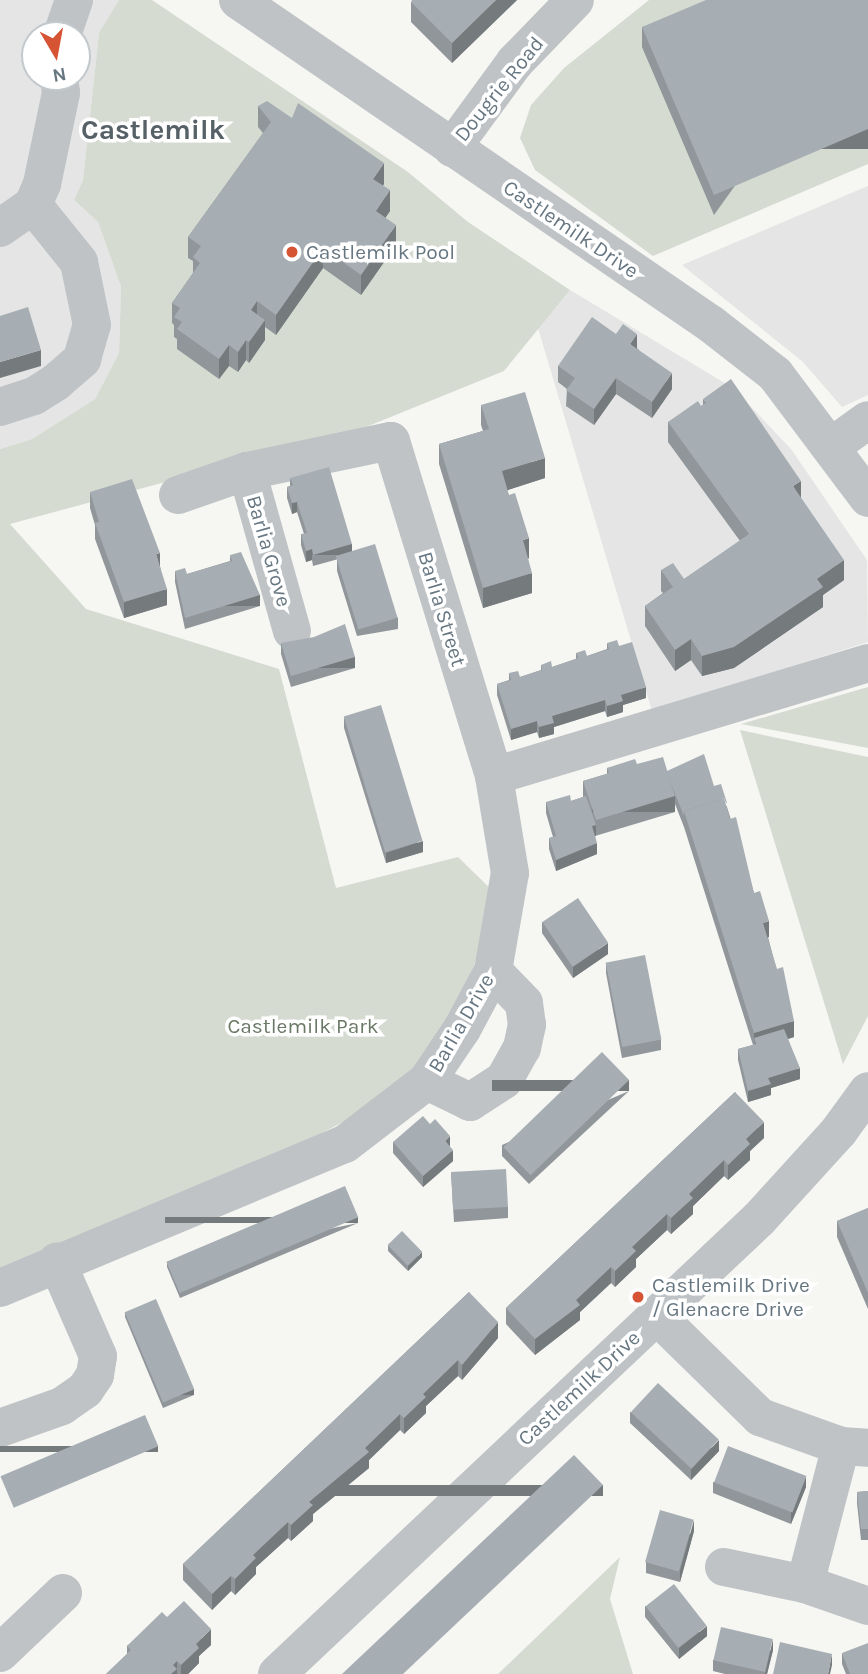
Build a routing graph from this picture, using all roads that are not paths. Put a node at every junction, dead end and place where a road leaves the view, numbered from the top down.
1 (74, 0) edge
2 (238, 0) edge
3 (575, 0) edge
4 (67, 21) edge
5 (57, 91) edge
6 (452, 148) junction
7 (33, 205) junction
8 (0, 228) edge
9 (0, 407) edge
10 (868, 421) edge
11 (391, 441) joint
12 (832, 446) junction
13 (247, 471) junction
14 (178, 495) dead end
15 (868, 498) edge
16 (292, 631) dead end
17 (868, 663) edge
18 (494, 776) junction
19 (493, 971) junction
20 (427, 1081) junction
21 (868, 1091) edge
22 (57, 1262) junction
23 (0, 1288) edge
24 (656, 1315) junction
25 (0, 1428) edge
26 (855, 1447) edge
27 (724, 1567) dead end
28 (804, 1584) junction
29 (63, 1592) dead end
30 (868, 1606) edge
31 (2, 1647) edge
32 (277, 1674) edge

1 - 4 street
2 - 6 street, Castlemilk Drive
3 - 6 street, Dougrie Road
5 - 7 street
6 - 12 street, Castlemilk Drive
7 - 8 street
7 - 9 street
10 - 12 street
11 - 13 street, Barlia Grove
11 - 18 street, Barlia Street
12 - 15 street, Castlemilk Drive
13 - 14 street, Barlia Grove
13 - 16 street, Barlia Grove
17 - 18 street
18 - 19 street, Barlia Drive
19 - 20 street, Barlia Drive
19 - 20 street
20 - 22 street, Barlia Drive
21 - 24 street, Castlemilk Drive
22 - 23 street, Barlia Drive
22 - 25 street
24 - 26 street
24 - 32 street, Castlemilk Drive
26 - 28 street
27 - 28 street
28 - 30 street
29 - 31 street

